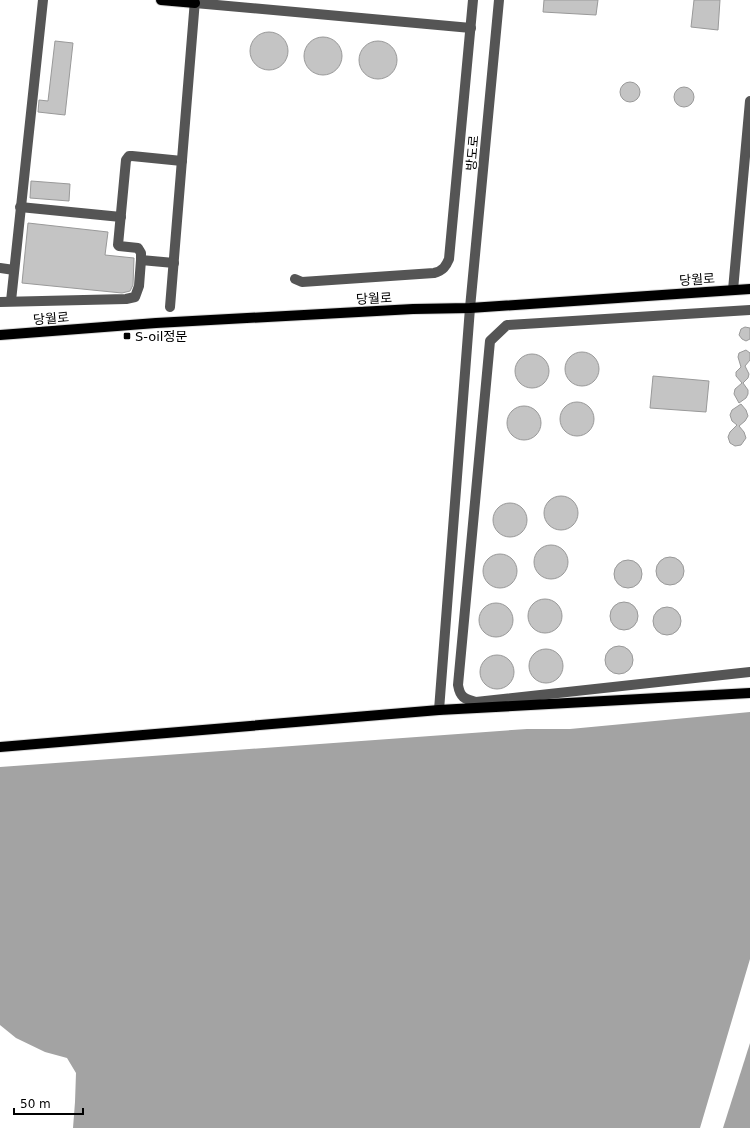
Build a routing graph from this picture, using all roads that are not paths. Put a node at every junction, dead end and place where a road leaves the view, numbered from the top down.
1 (43, 0) edge
2 (161, 0) edge
3 (473, 0) edge
4 (499, 0) edge
5 (195, 1) edge
6 (471, 28) junction
7 (750, 101) edge
8 (182, 161) junction
9 (20, 208) junction
10 (120, 217) junction
11 (141, 260) junction
12 (174, 263) junction
13 (0, 268) edge
14 (14, 270) junction
15 (295, 279) dead end
16 (750, 289) edge
17 (733, 290) junction
18 (11, 301) junction
19 (0, 302) edge
20 (170, 307) dead end
21 (470, 308) junction
22 (750, 310) edge
23 (0, 335) edge
24 (750, 672) edge
25 (750, 693) edge
26 (439, 710) junction
27 (0, 747) edge

1 - 9 street
2 - 5 main road
3 - 6 street
4 - 21 street, 방도로
5 - 6 street
5 - 8 street
6 - 15 street
7 - 17 street
8 - 10 street
8 - 12 street
9 - 10 street
9 - 14 street
10 - 11 street
11 - 12 street
11 - 18 street
12 - 20 street
13 - 14 street
14 - 18 street
16 - 17 main road, 당월로
17 - 21 main road, 당월로
18 - 19 street
21 - 23 main road, 당월로
21 - 26 street, 방도로
22 - 24 street
25 - 26 main road
26 - 27 main road

